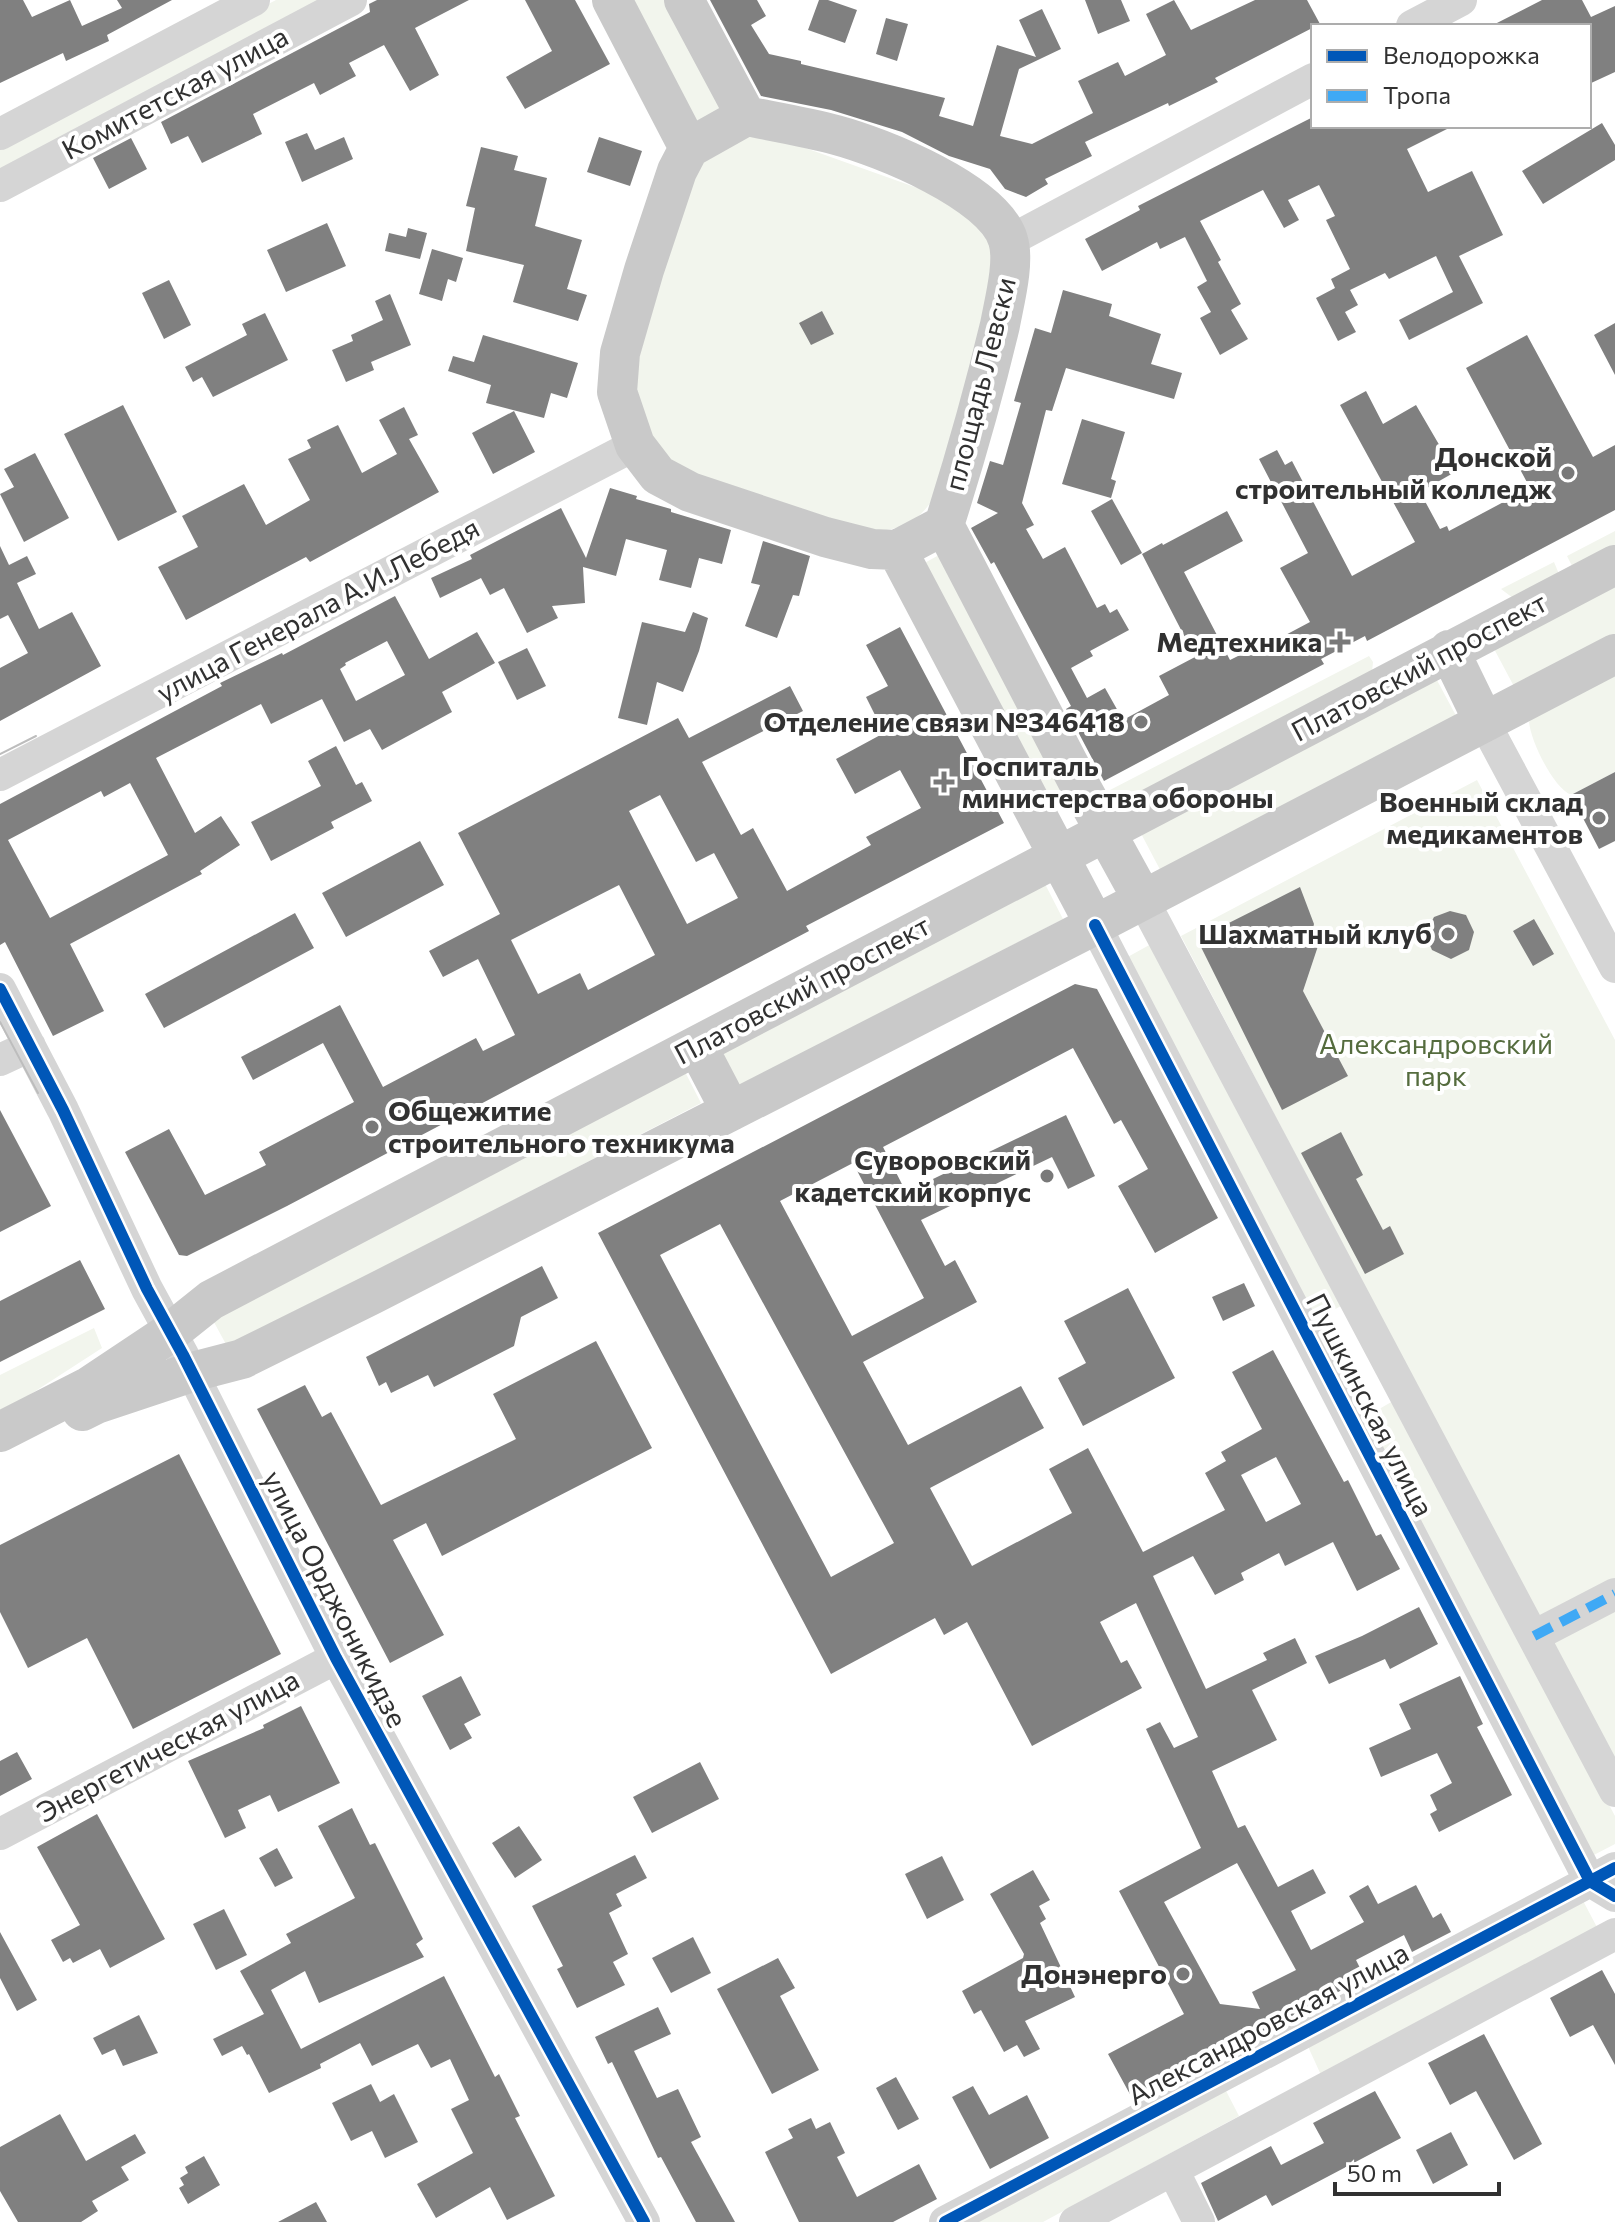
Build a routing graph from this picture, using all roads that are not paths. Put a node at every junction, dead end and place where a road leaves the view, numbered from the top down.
1 (254, 0) edge
2 (351, 0) edge
3 (612, 0) edge
4 (684, 0) edge
5 (1461, 0) edge
6 (1416, 24) edge
7 (1311, 80) edge
8 (37, 115) junction
9 (746, 116) junction
10 (0, 134) edge
11 (689, 148) junction
12 (58, 155) junction
13 (0, 186) edge
14 (1009, 241) junction
15 (635, 445) junction
16 (944, 525) junction
17 (897, 550) junction
18 (1615, 565) edge
19 (1449, 650) junction
20 (1615, 654) edge
21 (1484, 722) junction
22 (0, 775) edge
23 (1104, 831) junction
24 (1059, 856) junction
25 (1143, 900) junction
26 (1095, 925) junction
27 (1615, 967) edge
28 (0, 989) edge
29 (697, 1046) junction
30 (10, 1050) edge
31 (731, 1111) junction
32 (171, 1332) junction
33 (192, 1372) junction
34 (0, 1432) edge
35 (0, 1453) edge
36 (1615, 1594) edge
37 (1534, 1636) junction
38 (336, 1658) junction
39 (1615, 1791) edge
40 (0, 1834) edge
41 (1607, 1882) edge
42 (1615, 1934) edge
43 (1173, 2170) junction
44 (644, 2222) edge
45 (945, 2222) edge
46 (1075, 2222) edge
47 (1199, 2222) edge

1 - 8 street, Комитетская улица
2 - 12 street, Комитетская улица
3 - 11 main road
4 - 9 main road
5 - 6 street
7 - 14 street
8 - 10 street, Комитетская улица
8 - 12 street
9 - 11 main road
9 - 14 main road, площадь Левски
11 - 15 main road
12 - 13 street, Комитетская улица
14 - 16 main road, площадь Левски
15 - 17 main road
15 - 22 street, улица Генерала А.И.Лебедя
16 - 17 main road, площадь Левски
16 - 23 main road, Пушкинская улица
17 - 24 main road, Пушкинская улица
18 - 19 main road, Платовский проспект
19 - 21 main road
19 - 23 main road, Платовский проспект
20 - 21 main road
21 - 25 main road
21 - 27 street
23 - 24 main road, Платовский проспект
23 - 25 main road, Пушкинская улица
24 - 26 main road, Пушкинская улица
24 - 29 main road, Платовский проспект
25 - 26 main road
25 - 37 street, Пушкинская улица
26 - 31 main road
26 - 41 street, Пушкинская улица
28 - 30 street, улица Орджоникидзе
29 - 31 main road
29 - 32 main road, Платовский проспект
30 - 32 street, улица Орджоникидзе
31 - 33 main road
32 - 33 street, улица Орджоникидзе
32 - 34 main road, Платовский проспект
33 - 35 main road
33 - 38 street, улица Орджоникидзе
36 - 37 street
37 - 39 street, Пушкинская улица
38 - 40 street, Энергетическая улица
38 - 44 street, улица Орджоникидзе
41 - 45 street, Александровская улица
42 - 43 street
43 - 46 street
43 - 47 street

